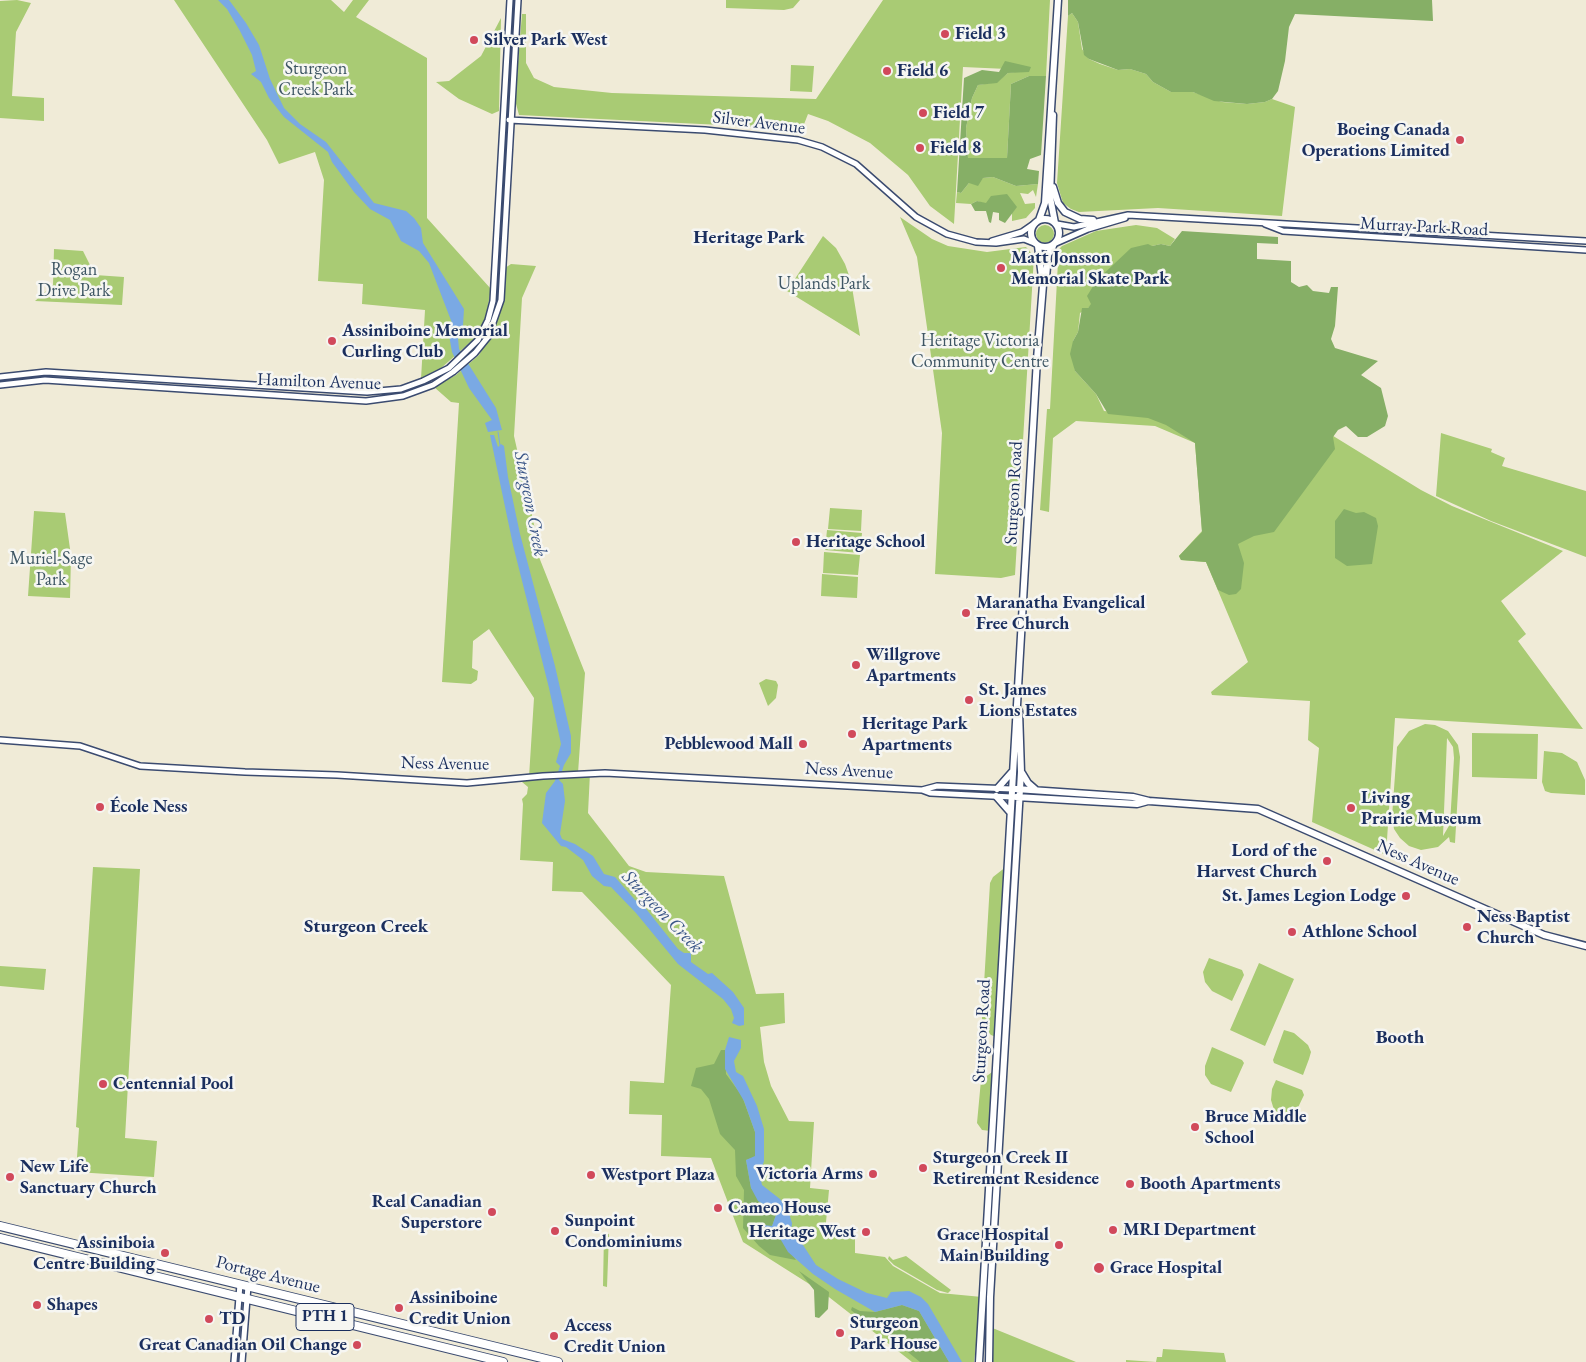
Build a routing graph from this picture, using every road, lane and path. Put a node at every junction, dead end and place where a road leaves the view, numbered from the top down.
1 (510, 0) edge
2 (518, 0) edge
3 (1058, 0) edge
4 (1052, 98) junction
5 (503, 120) junction
6 (511, 120) junction
7 (1052, 179) junction
8 (1143, 216) junction
9 (1094, 220) joint
10 (1104, 220) junction
11 (1037, 222) junction
12 (1263, 223) junction
13 (1056, 224) junction
14 (1586, 241) edge
15 (981, 242) junction
16 (1036, 244) junction
17 (1055, 244) junction
18 (1586, 250) edge
19 (1043, 285) junction
20 (474, 350) junction
21 (451, 370) junction
22 (0, 377) edge
23 (0, 386) edge
24 (1017, 702) junction
25 (0, 740) edge
26 (1013, 771) junction
27 (1021, 772) junction
28 (996, 789) junction
29 (1012, 789) junction
30 (1020, 789) junction
31 (922, 790) junction
32 (1037, 790) junction
33 (996, 796) junction
34 (1012, 797) junction
35 (1019, 797) junction
36 (1149, 801) junction
37 (1010, 812) junction
38 (1586, 946) edge
39 (0, 1226) edge
40 (0, 1238) edge
41 (240, 1284) junction
42 (248, 1286) junction
43 (242, 1297) junction
44 (234, 1362) edge
45 (242, 1362) edge
46 (503, 1362) edge
47 (558, 1362) edge
48 (978, 1362) edge
49 (988, 1362) edge

1 - 5 street, Hamilton Avenue
2 - 6 street, Hamilton Avenue
3 - 4 main road
4 - 7 main road
4 - 11 main road
5 - 6 street, Silver Avenue
5 - 20 street, Hamilton Avenue
6 - 15 street, Silver Avenue
6 - 20 street, Hamilton Avenue
7 - 9 main road
7 - 13 main road
8 - 10 street, Murray Park Road
8 - 12 street, Murray Park Road
8 - 17 street, Murray Park Road
9 - 10 street
10 - 13 street, Murray Park Road
11 - 13 main road
11 - 15 street, Silver Avenue
11 - 16 main road
12 - 14 street, Murray Park Road
12 - 18 street, Murray Park Road
13 - 17 main road
15 - 16 street, Silver Avenue
16 - 17 main road
16 - 19 main road, Sturgeon Road
17 - 19 main road, Sturgeon Road
19 - 24 main road, Sturgeon Road
20 - 21 street, Hamilton Avenue
21 - 22 street, Hamilton Avenue
21 - 23 street, Hamilton Avenue
24 - 26 main road, Sturgeon Road
24 - 27 main road, Sturgeon Road
25 - 31 street, Ness Avenue
26 - 28 main road
26 - 29 main road, Sturgeon Road
27 - 30 main road, Sturgeon Road
27 - 32 main road
28 - 29 street, Ness Avenue
28 - 31 street, Ness Avenue
29 - 30 main road, Ness Avenue
29 - 34 main road, Sturgeon Road
30 - 32 main road, Ness Avenue
30 - 35 main road, Sturgeon Road
31 - 33 street, Ness Avenue
32 - 36 main road, Ness Avenue
33 - 34 street, Ness Avenue
33 - 37 main road
34 - 35 main road, Ness Avenue
34 - 37 main road, Sturgeon Road
35 - 36 main road, Ness Avenue
35 - 49 main road, Sturgeon Road
36 - 38 main road, Ness Avenue
37 - 48 main road, Sturgeon Road
39 - 41 highway, Portage Avenue / PTH 1
40 - 43 highway, Portage Avenue / PTH 1
41 - 42 highway, Portage Avenue / PTH 1
41 - 43 street
42 - 43 street
42 - 47 highway, Portage Avenue / PTH 1
43 - 44 street
43 - 45 street
43 - 46 highway, Portage Avenue / PTH 1

